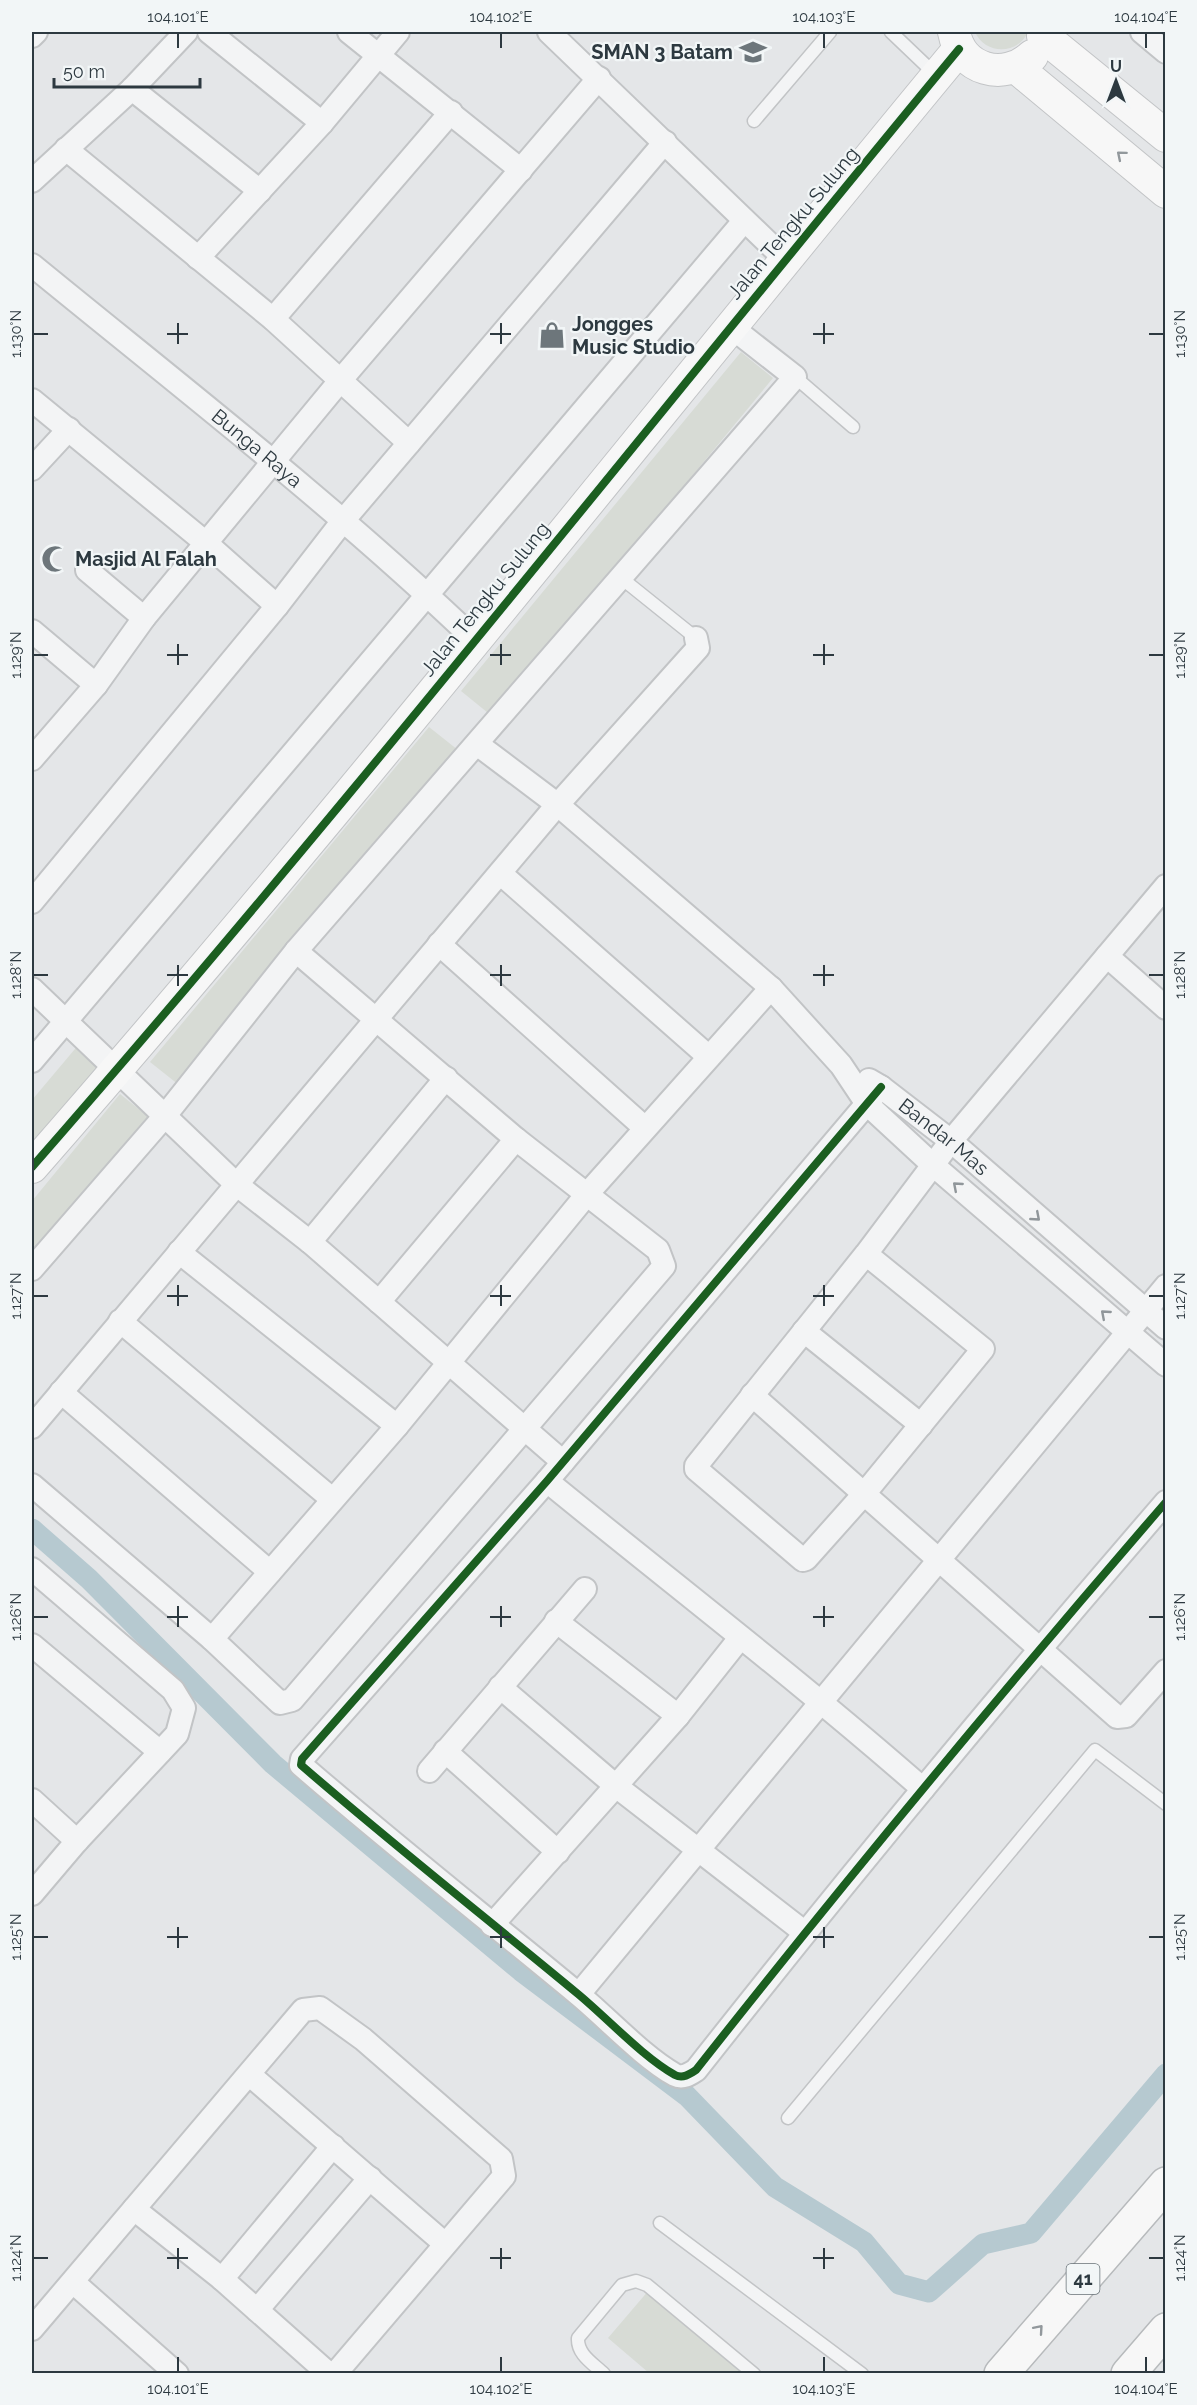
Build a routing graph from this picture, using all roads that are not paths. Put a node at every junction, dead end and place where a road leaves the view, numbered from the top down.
1 (36, 32) edge
2 (186, 32) edge
3 (209, 32) edge
4 (349, 32) edge
5 (398, 32) edge
6 (549, 32) edge
7 (830, 32) edge
8 (891, 32) edge
9 (1142, 32) edge
10 (1044, 34) edge
11 (32, 36) edge
12 (957, 40) edge
13 (1166, 52) edge
14 (378, 55) junction
15 (1017, 68) junction
16 (937, 76) junction
17 (598, 78) junction
18 (132, 89) junction
19 (451, 112) junction
20 (754, 121) dead end
21 (322, 123) junction
22 (1166, 136) edge
23 (665, 142) junction
24 (66, 149) junction
25 (521, 171) junction
26 (32, 181) edge
27 (260, 191) junction
28 (1166, 192) edge
29 (744, 221) junction
30 (198, 258) junction
31 (785, 259) junction
32 (32, 265) edge
33 (273, 319) junction
34 (730, 326) junction
35 (795, 377) junction
36 (339, 382) junction
37 (32, 400) edge
38 (853, 427) dead end
39 (69, 429) junction
40 (409, 443) junction
41 (273, 463) junction
42 (32, 469) edge
43 (342, 522) junction
44 (206, 543) junction
45 (87, 570) dead end
46 (620, 577) junction
47 (426, 594) junction
48 (277, 606) junction
49 (144, 618) junction
50 (32, 631) edge
51 (696, 638) joint
52 (474, 639) junction
53 (96, 685) junction
54 (477, 744) junction
55 (32, 759) edge
56 (558, 805) junction
57 (500, 873) junction
58 (1166, 886) edge
59 (34, 893) edge
60 (439, 944) junction
61 (296, 951) junction
62 (1107, 956) junction
63 (771, 988) junction
64 (32, 989) edge
65 (1166, 1008) edge
66 (377, 1018) junction
67 (65, 1020) junction
68 (709, 1057) junction
69 (32, 1061) edge
70 (841, 1065) junction
71 (116, 1071) junction
72 (446, 1078) junction
73 (881, 1087) junction
74 (867, 1104) junction
75 (164, 1117) junction
76 (645, 1128) junction
77 (516, 1139) junction
78 (951, 1141) junction
79 (933, 1165) junction
80 (32, 1167) edge
81 (236, 1184) junction
82 (588, 1193) junction
83 (310, 1242) junction
84 (179, 1252) junction
85 (866, 1254) junction
86 (32, 1269) edge
87 (1166, 1286) edge
88 (379, 1302) junction
89 (1144, 1311) junction
90 (120, 1321) junction
91 (1166, 1328) edge
92 (804, 1331) junction
93 (1127, 1333) junction
94 (448, 1364) junction
95 (1166, 1365) edge
96 (61, 1392) junction
97 (752, 1395) junction
98 (921, 1425) junction
99 (32, 1426) edge
100 (397, 1426) junction
101 (526, 1430) junction
102 (563, 1462) junction
103 (547, 1481) junction
104 (32, 1485) edge
105 (864, 1494) junction
106 (332, 1499) junction
107 (1166, 1502) edge
108 (939, 1560) junction
109 (32, 1569) edge
110 (270, 1572) junction
111 (585, 1590) dead end
112 (556, 1621) junction
113 (740, 1638) junction
114 (212, 1639) junction
115 (32, 1645) edge
116 (1040, 1648) junction
117 (1166, 1671) edge
118 (500, 1687) junction
119 (823, 1701) junction
120 (678, 1716) junction
121 (445, 1751) junction
122 (160, 1752) junction
123 (429, 1771) dead end
124 (616, 1786) junction
125 (923, 1789) junction
126 (32, 1800) edge
127 (1166, 1804) edge
128 (77, 1841) junction
129 (700, 1850) junction
130 (558, 1852) junction
131 (32, 1894) edge
132 (492, 1925) junction
133 (804, 1932) junction
134 (579, 1994) junction
135 (250, 2075) junction
136 (788, 2118) dead end
137 (333, 2146) junction
138 (370, 2178) junction
139 (1166, 2184) edge
140 (134, 2210) junction
141 (660, 2223) dead end
142 (444, 2243) junction
143 (222, 2279) junction
144 (73, 2282) junction
145 (257, 2310) junction
146 (32, 2329) edge
147 (1166, 2330) edge
148 (177, 2373) edge
149 (329, 2373) edge
150 (335, 2373) edge
151 (604, 2373) edge
152 (754, 2373) edge
153 (862, 2373) edge
154 (1001, 2373) edge
155 (1128, 2373) edge

1 - 11 street
2 - 18 street
3 - 21 street
4 - 14 street
5 - 14 street
6 - 17 street
7 - 20 lane
8 - 16 lane
9 - 13 street
10 - 15 street
10 - 22 street
12 - 15 street
12 - 16 street, Jalan Tengku Sulung
14 - 19 street
14 - 21 street
28 -> 15 street
16 - 31 street, Jalan Tengku Sulung
17 - 23 street
17 - 25 street
18 - 24 street
18 - 27 street
19 - 25 street
19 - 33 street
21 - 27 street
23 - 29 street
23 - 40 street
24 - 26 street
24 - 30 street
25 - 36 street
27 - 30 street
29 - 31 street
29 - 47 street
30 - 33 street
31 - 34 street, Jalan Tengku Sulung
32 - 41 street, Bunga Raya
33 - 36 street
34 - 35 street
34 - 52 street, Jalan Tengku Sulung
35 - 38 lane
35 - 46 street
36 - 40 street
36 - 41 street
37 - 39 street
39 - 42 street
39 - 44 street
40 - 43 street
41 - 43 street, Bunga Raya
41 - 44 street
43 - 47 street, Bunga Raya
43 - 48 street
44 - 48 street
44 - 49 street
45 - 49 street
46 - 51 lane
46 - 54 street
47 - 52 street, Bunga Raya
47 - 67 street
48 - 59 street
49 - 53 street
50 - 53 street
51 - 56 street
52 - 71 street, Jalan Tengku Sulung
53 - 55 street
54 - 56 street
54 - 61 street
56 - 57 street
56 - 63 street
57 - 60 street
57 - 68 street
58 - 62 street
60 - 66 street
60 - 76 street
61 - 66 street
61 - 75 street
62 - 65 street
62 - 78 street
63 - 68 street
63 - 70 street
64 - 67 street
66 - 72 street
66 - 81 street
67 - 69 street
67 - 71 street
68 - 76 street
70 - 73 street, Bandar Mas
70 - 74 street, Bandar Mas
71 - 75 street
71 - 80 street, Jalan Tengku Sulung
72 - 77 street
72 - 83 street
73 - 74 street
73 - 78 street, Bandar Mas
74 - 79 street, Bandar Mas
74 - 102 street
75 - 81 street
75 - 86 street
76 - 82 street
77 - 82 street
77 - 88 street
78 - 79 street
78 -> 89 street, Bandar Mas
79 - 85 street
93 -> 79 street, Bandar Mas
81 - 83 street
81 - 84 street
82 - 94 street
82 - 101 street
83 - 88 street
84 - 90 street
84 - 100 street
85 - 92 street
85 - 98 street
87 - 89 street
88 - 94 street
89 - 91 street, Bandar Mas
89 - 93 street
90 - 96 street
90 - 106 street
92 - 97 street
92 - 98 street
93 - 95 street, Bandar Mas
93 - 108 street
94 - 100 street
94 - 101 street
96 - 99 street
96 - 110 street
97 - 105 street
97 - 105 street
98 - 105 street
100 - 106 street
101 - 102 street
101 - 114 street
102 - 103 street
103 - 113 street
103 - 132 street
104 - 114 street
105 - 108 street
106 - 110 street
107 - 116 street
108 - 116 street
108 - 119 street
109 - 122 street
110 - 114 street
111 - 112 street
112 - 118 street
112 - 120 street
113 - 119 street
113 - 120 street
115 - 122 street
116 - 117 street
116 - 125 street
118 - 121 street
118 - 124 street
119 - 125 street
119 - 129 street
120 - 124 street
121 - 123 street
121 - 130 street
122 - 128 street
124 - 129 street
124 - 130 street
125 - 133 street
126 - 128 street
127 - 136 lane
128 - 131 street
129 - 133 street
129 - 134 street
130 - 132 street
132 - 134 street
133 - 134 street
135 - 137 street
135 - 140 street
135 - 142 street
137 - 138 street
137 - 143 street
138 - 142 street
138 - 145 street
154 -> 139 highway, 41
140 - 143 street
140 - 144 street
141 - 153 lane
142 - 150 street
143 - 145 street
144 - 146 street
144 - 148 street
145 - 149 street
147 - 155 highway
151 - 152 lane

